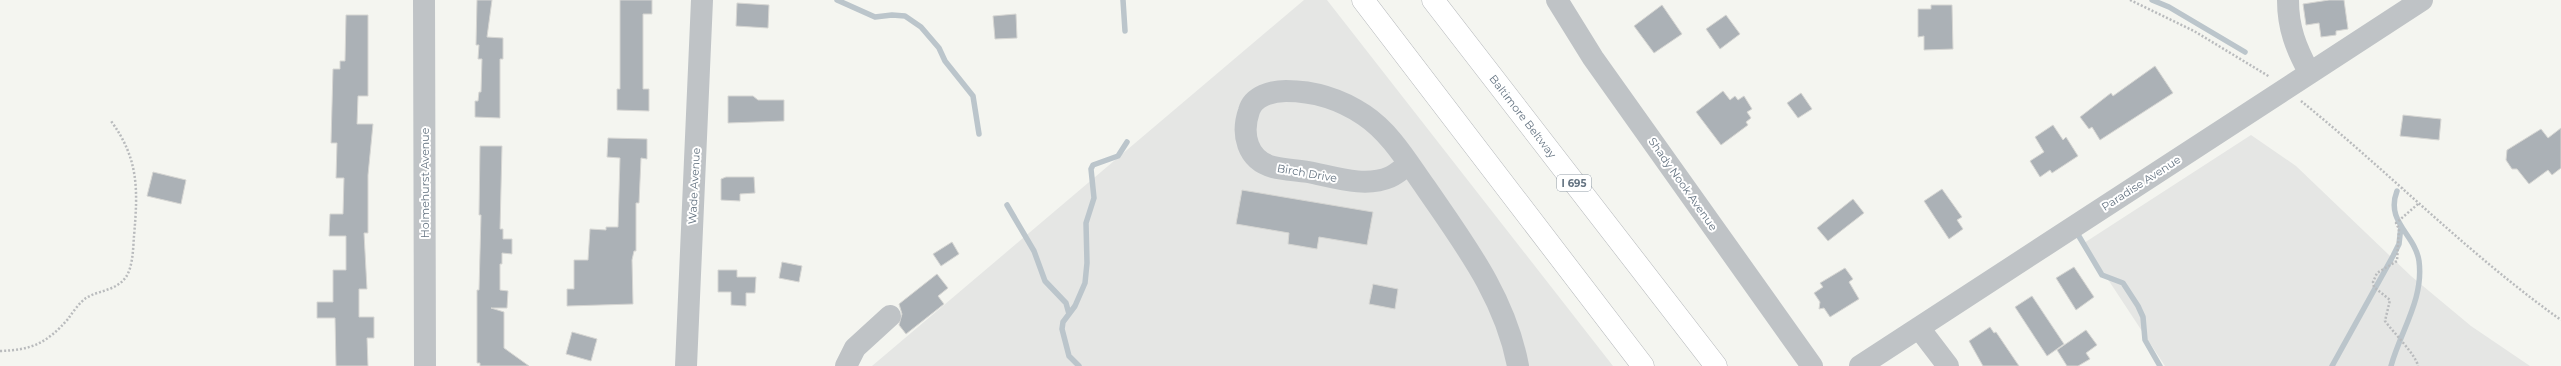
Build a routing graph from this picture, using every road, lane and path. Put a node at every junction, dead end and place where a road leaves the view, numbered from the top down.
1 (424, 0) edge
2 (702, 0) edge
3 (1363, 0) edge
4 (1433, 0) edge
5 (1556, 0) edge
6 (2130, 0) edge
7 (2288, 0) edge
8 (2422, 0) edge
9 (2309, 72) junction
10 (2286, 89) junction
11 (111, 120) dead end
12 (1409, 164) junction
13 (2418, 204) junction
14 (890, 316) dead end
15 (2561, 320) edge
16 (1919, 328) junction
17 (0, 351) edge
18 (682, 362) edge
19 (425, 366) edge
20 (846, 366) edge
21 (1518, 366) edge
22 (1643, 366) edge
23 (1716, 366) edge
24 (1812, 366) edge
25 (1860, 366) edge
26 (1948, 366) edge
27 (2418, 366) edge

1 - 19 street, Holmehurst Avenue
2 - 18 street, Wade Avenue
3 - 22 highway
4 - 23 highway, Baltimore Beltway / I 695
5 - 24 street, Shady Nook Avenue
6 - 10 path
7 - 9 street
8 - 9 street, Paradise Avenue
9 - 10 street, Paradise Avenue
10 - 13 path
10 - 16 street, Paradise Avenue
11 - 17 path
12 - 12 street, Birch Drive
12 - 21 street, Birch Drive
13 - 15 path
13 - 27 path
14 - 20 street
16 - 25 street, Paradise Avenue
16 - 26 street

